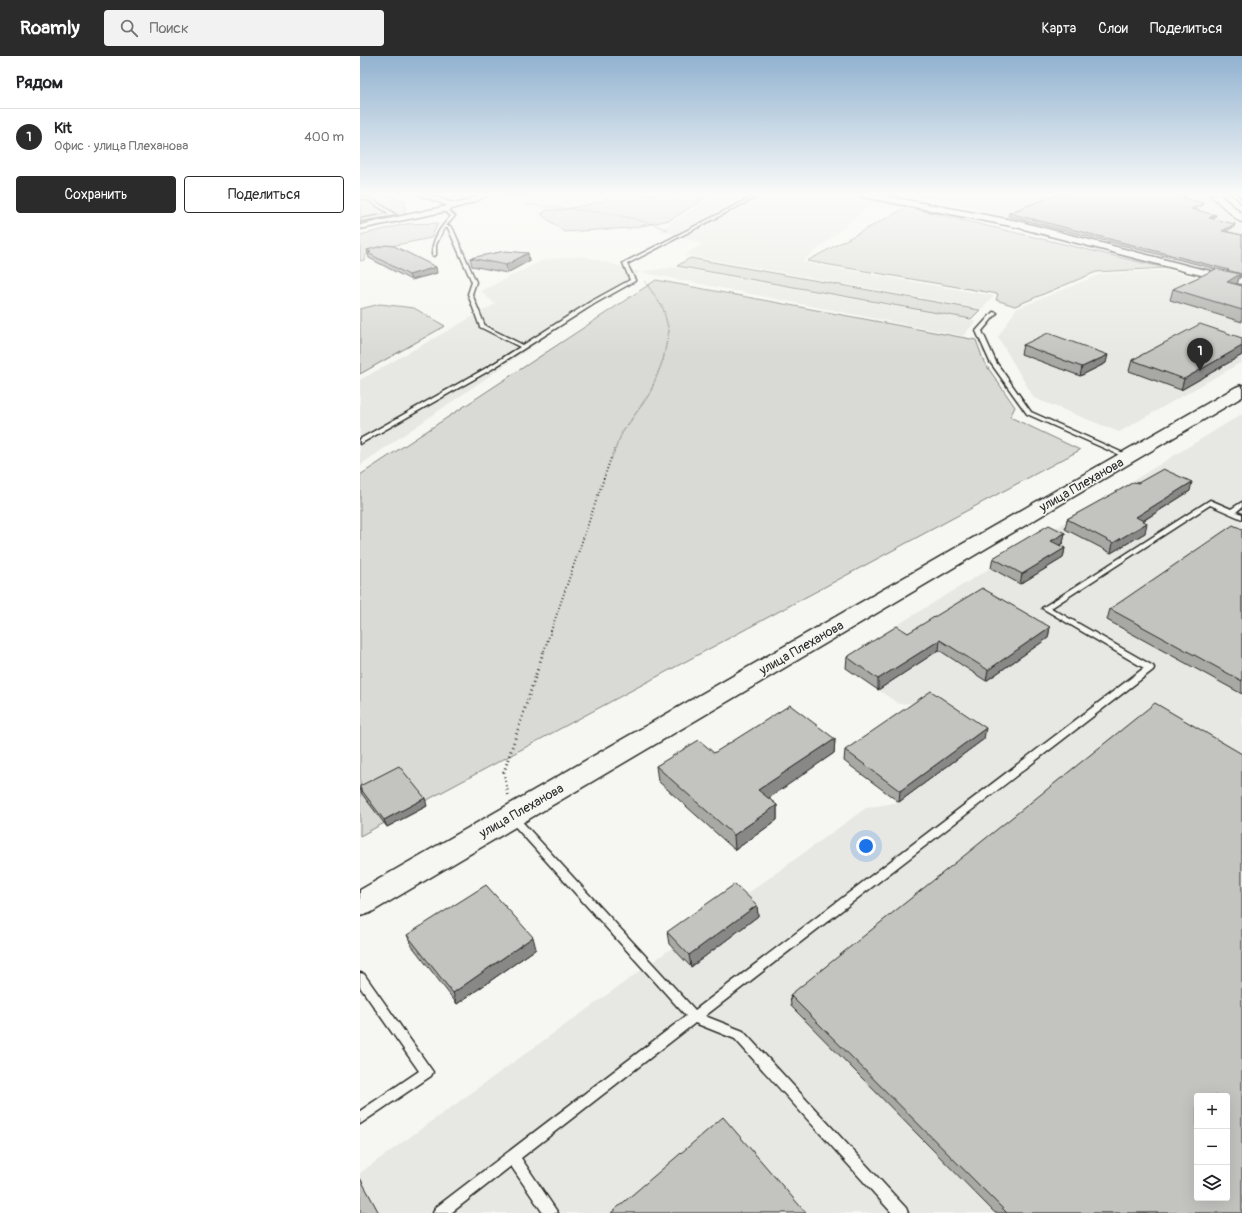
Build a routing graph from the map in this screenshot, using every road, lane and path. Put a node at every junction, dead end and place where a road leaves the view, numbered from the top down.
1 (434, 248) edge
2 (459, 248) edge
3 (658, 248) edge
4 (1108, 248) edge
5 (434, 255) dead end
6 (643, 279) dead end
7 (1242, 281) edge
8 (995, 313) dead end
9 (524, 346) junction
10 (1242, 390) edge
11 (360, 442) edge
12 (1128, 457) junction
13 (1242, 504) edge
14 (1231, 512) junction
15 (1242, 517) edge
16 (512, 816) junction
17 (360, 904) edge
18 (360, 978) edge
19 (694, 1017) junction
20 (360, 1118) edge
21 (513, 1157) junction
22 (440, 1213) edge
23 (551, 1213) edge
24 (901, 1213) edge

1 - 5 lane
2 - 9 lane
3 - 9 lane
4 - 7 street
6 - 16 path
8 - 12 lane
9 - 11 lane
10 - 12 main road, улица Плеханова
12 - 16 main road, улица Плеханова
13 - 14 lane
14 - 15 lane
14 - 19 lane
16 - 17 main road, улица Плеханова
16 - 19 lane
18 - 20 lane
19 - 21 lane
19 - 24 lane
21 - 22 lane
21 - 23 lane

